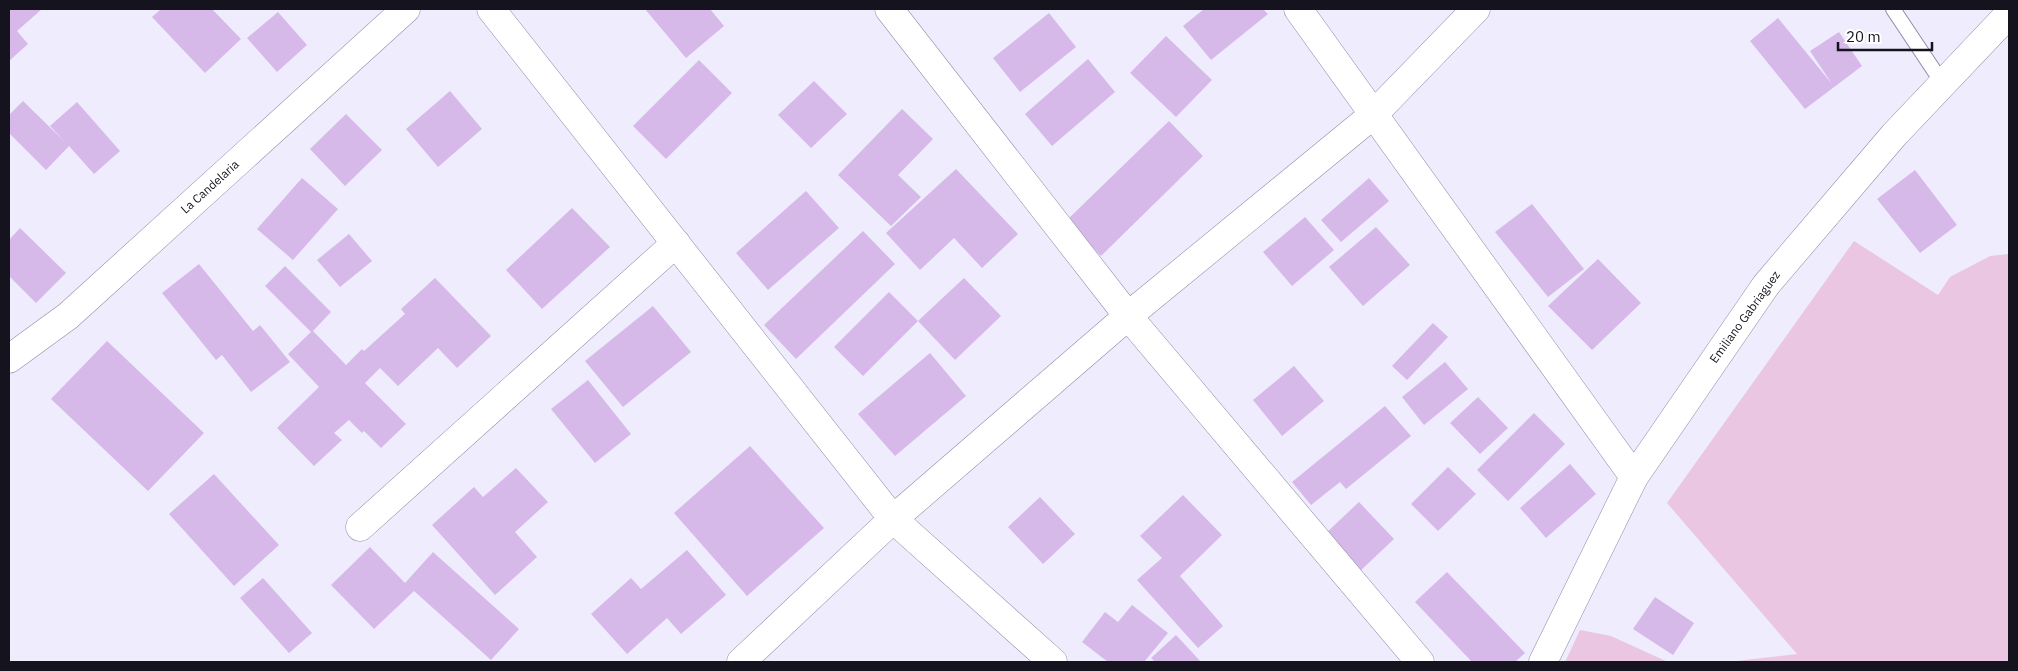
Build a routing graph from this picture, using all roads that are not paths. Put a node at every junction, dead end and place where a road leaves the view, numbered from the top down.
1 (406, 9) edge
2 (491, 9) edge
3 (888, 9) edge
4 (1298, 9) edge
5 (1476, 9) edge
6 (1893, 9) edge
7 (2009, 14) edge
8 (1943, 84) junction
9 (1373, 115) junction
10 (676, 243) junction
11 (1128, 316) junction
12 (9, 359) edge
13 (1634, 477) junction
14 (893, 519) junction
15 (360, 527) dead end
16 (741, 662) edge
17 (1053, 662) edge
18 (1420, 662) edge
19 (1543, 662) edge

1 - 12 street, La Candelaria
2 - 10 street
3 - 11 street
4 - 9 street
5 - 9 street
6 - 8 lane
7 - 8 street, Emiliano Gabriaguez
8 - 13 street, Emiliano Gabriaguez
9 - 11 street
9 - 13 street
10 - 14 street
10 - 15 street
11 - 14 street
11 - 18 street
13 - 19 street, Emiliano Gabriaguez
14 - 16 street
14 - 17 street

